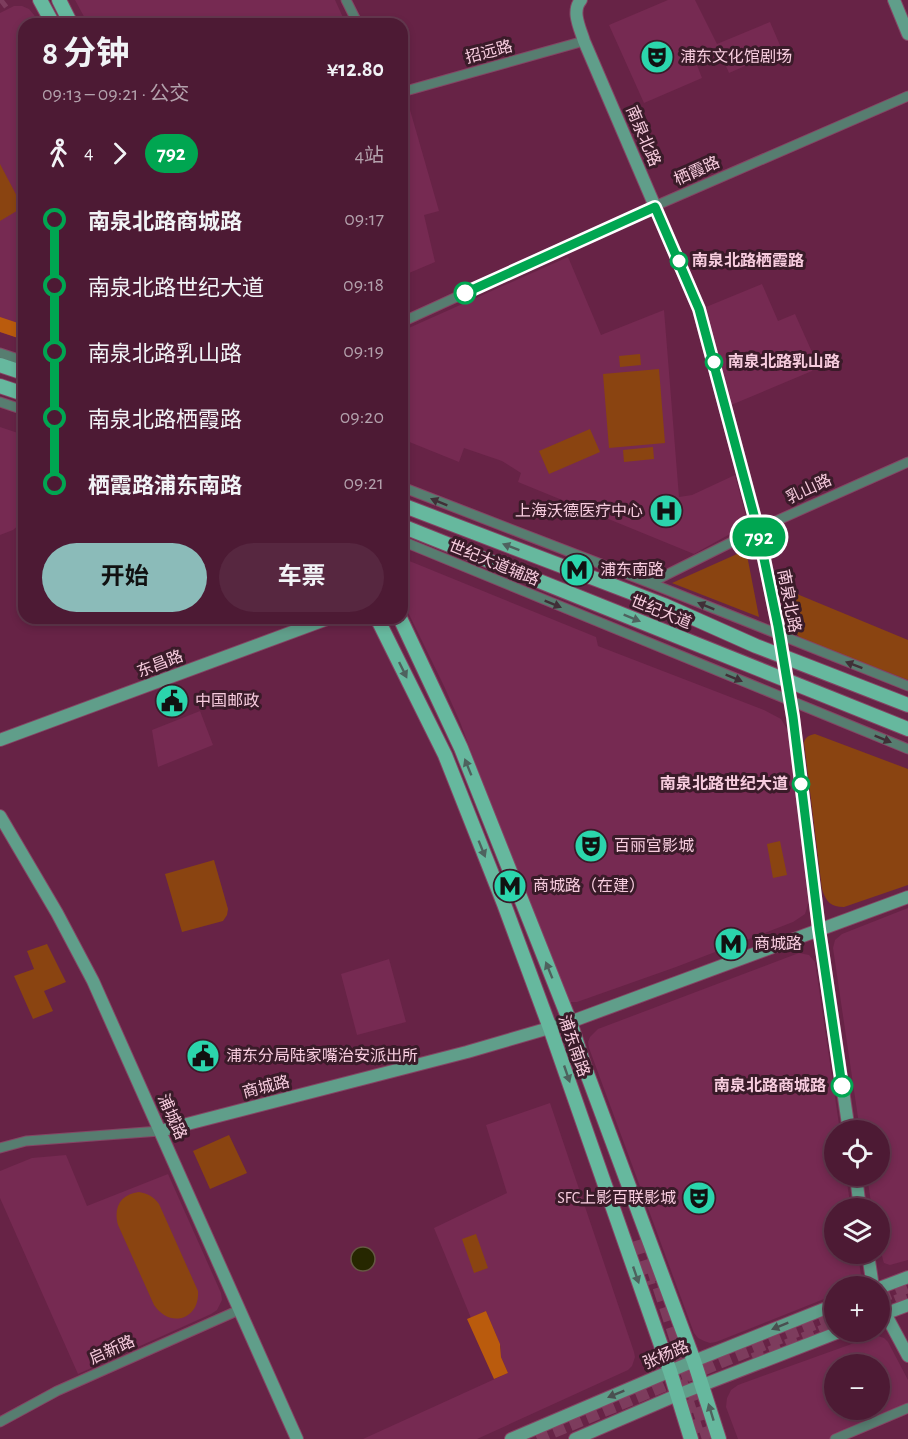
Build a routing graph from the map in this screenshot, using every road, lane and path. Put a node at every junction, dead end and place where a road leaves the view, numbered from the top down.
1 (40, 0) edge
2 (59, 0) edge
3 (346, 0) edge
4 (581, 0) edge
5 (894, 0) edge
6 (50, 18) edge
7 (69, 18) edge
8 (355, 18) edge
9 (908, 34) edge
10 (584, 41) junction
11 (408, 90) edge
12 (908, 96) edge
13 (655, 207) junction
14 (408, 319) edge
15 (0, 353) edge
16 (18, 359) edge
17 (0, 365) edge
18 (18, 371) edge
19 (0, 386) edge
20 (18, 392) edge
21 (0, 402) edge
22 (18, 408) edge
23 (908, 462) edge
24 (408, 489) edge
25 (408, 507) edge
26 (408, 528) edge
27 (758, 530) junction
28 (408, 544) edge
29 (650, 583) junction
30 (664, 605) junction
31 (314, 624) edge
32 (380, 624) edge
33 (403, 624) edge
34 (779, 635) junction
35 (783, 657) junction
36 (787, 680) junction
37 (908, 686) edge
38 (790, 701) junction
39 (908, 705) edge
40 (908, 729) edge
41 (0, 740) edge
42 (908, 748) edge
43 (0, 816) edge
44 (908, 897) edge
45 (819, 929) junction
46 (570, 1022) junction
47 (550, 1028) junction
48 (604, 1115) junction
49 (847, 1120) edge
50 (583, 1121) junction
51 (160, 1131) junction
52 (0, 1148) edge
53 (908, 1277) edge
54 (890, 1284) edge
55 (908, 1305) edge
56 (890, 1308) edge
57 (824, 1309) edge
58 (239, 1310) junction
59 (890, 1325) edge
60 (824, 1338) edge
61 (908, 1356) edge
62 (694, 1361) junction
63 (670, 1371) junction
64 (703, 1386) junction
65 (677, 1395) junction
66 (908, 1408) edge
67 (0, 1422) edge
68 (297, 1439) edge
69 (513, 1439) edge
70 (575, 1439) edge
71 (691, 1439) edge
72 (719, 1439) edge
73 (835, 1439) edge

1 - 6 main road
2 - 7 main road
3 - 8 street
4 - 10 street, 南泉北路
5 - 9 street
10 - 11 street, 招远路
10 - 13 street, 南泉北路
12 - 13 street, 栖霞路
13 - 14 street, 栖霞路
13 - 27 street, 南泉北路
15 - 16 street
17 - 18 main road
19 - 20 main road
21 - 22 street
23 - 27 street, 乳山路
29 -> 24 street
30 -> 25 main road, 世纪大道
26 -> 36 main road, 世纪大道
27 - 29 street, 乳山路
27 - 34 street, 南泉北路
28 -> 38 street, 世纪大道辅路
29 - 30 street
34 -> 29 street
30 - 35 main road, 世纪大道
31 - 41 street, 东昌路
32 -> 47 main road, 浦东南路
46 -> 33 main road, 浦东南路
34 - 35 street, 南泉北路
37 -> 34 street
35 - 36 street, 南泉北路
35 - 39 main road, 世纪大道
36 - 38 street, 南泉北路
36 - 40 main road, 世纪大道
38 -> 42 street, 世纪大道辅路
38 - 45 street, 南泉北路
43 - 51 street, 浦城路
44 - 45 street, 商城路
45 - 46 street, 商城路
45 - 49 street, 南泉北路
46 - 47 street, 商城路
46 - 48 main road, 浦东南路
47 -> 50 main road, 浦东南路
47 - 51 street, 商城路
48 - 50 main road, 浦东南路
48 - 62 main road, 浦东南路
50 -> 63 main road, 浦东南路
51 - 52 street, 商城路
51 - 58 street, 浦城路
53 - 54 street
55 - 56 street
57 -> 62 street, 张杨路
58 - 67 street, 启新路
58 - 68 street, 浦城路
59 - 61 street
60 - 64 street
62 - 63 street, 张杨路
62 - 64 main road, 浦东南路
63 - 65 main road, 浦东南路
63 -> 69 street, 张杨路
64 - 65 street
72 -> 64 main road, 浦东南路
65 - 70 street
65 - 71 main road, 浦东南路
66 - 73 street

